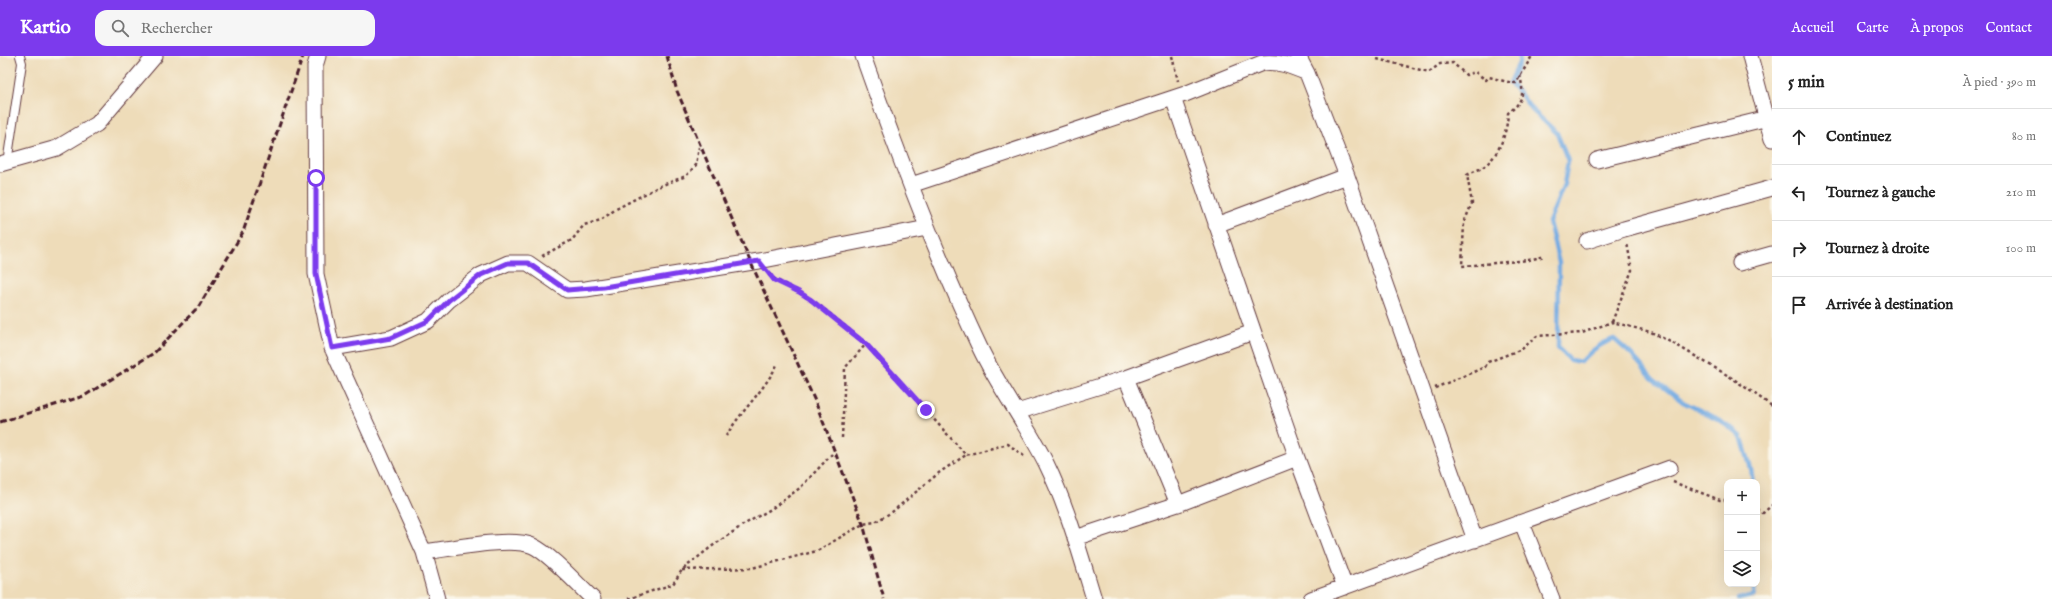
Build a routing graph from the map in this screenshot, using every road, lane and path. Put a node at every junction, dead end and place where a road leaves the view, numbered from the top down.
1 (20, 56) edge
2 (155, 56) edge
3 (318, 56) edge
4 (864, 56) edge
5 (1172, 56) edge
6 (1298, 56) edge
7 (1532, 56) edge
8 (1750, 56) edge
9 (1378, 59) dead end
10 (1306, 73) junction
11 (1520, 75) junction
12 (1173, 98) junction
13 (1769, 118) edge
14 (1772, 139) edge
15 (698, 147) dead end
16 (1597, 160) dead end
17 (4, 163) edge
18 (1346, 176) junction
19 (910, 185) junction
20 (1772, 188) edge
21 (1216, 224) junction
22 (927, 228) junction
23 (1624, 228) junction
24 (1587, 241) dead end
25 (1772, 254) edge
26 (1545, 256) dead end
27 (759, 261) junction
28 (1740, 262) dead end
29 (528, 263) junction
30 (1612, 322) junction
31 (1253, 332) junction
32 (866, 344) junction
33 (332, 348) junction
34 (777, 365) dead end
35 (1126, 378) junction
36 (1424, 393) junction
37 (1772, 406) edge
38 (1017, 412) junction
39 (726, 436) dead end
40 (842, 438) dead end
41 (832, 454) dead end
42 (966, 455) junction
43 (1297, 458) junction
44 (1029, 463) dead end
45 (1670, 468) dead end
46 (1651, 475) junction
47 (1724, 500) edge
48 (1178, 504) junction
49 (1772, 505) edge
50 (1760, 512) edge
51 (1522, 523) junction
52 (1075, 538) junction
53 (1475, 540) junction
54 (424, 552) junction
55 (682, 570) junction
56 (1345, 588) junction
57 (437, 599) edge
58 (592, 599) edge
59 (628, 599) edge
60 (1094, 599) edge
61 (1311, 599) edge
62 (1552, 599) edge

1 - 17 lane
2 - 17 street
3 - 33 street
4 - 19 street
5 - 12 path
6 - 10 street
7 - 11 path
8 - 13 street
9 - 11 path
10 - 12 street
10 - 18 street
11 - 26 path
12 - 19 street
12 - 21 street
13 - 14 street
13 - 16 street
15 - 29 path
18 - 21 street
18 - 36 street
19 - 22 street
20 - 23 street
21 - 31 street
22 - 27 street
22 - 38 street
23 - 24 street
23 - 30 path
25 - 28 street
27 - 29 street
27 - 32 path
29 - 33 street
30 - 36 path
30 - 37 path
31 - 35 street
31 - 43 street
32 - 40 path
32 - 42 path
33 - 54 street
34 - 39 path
35 - 38 street
35 - 48 street
36 - 53 street
38 - 52 street
41 - 55 path
42 - 44 path
42 - 55 path
43 - 48 street
43 - 56 street
45 - 46 street
46 - 47 path
46 - 51 street
48 - 52 street
49 - 50 path
51 - 53 street
51 - 62 street
52 - 60 street
53 - 56 street
54 - 57 street
54 - 58 street
55 - 59 path
56 - 61 street

